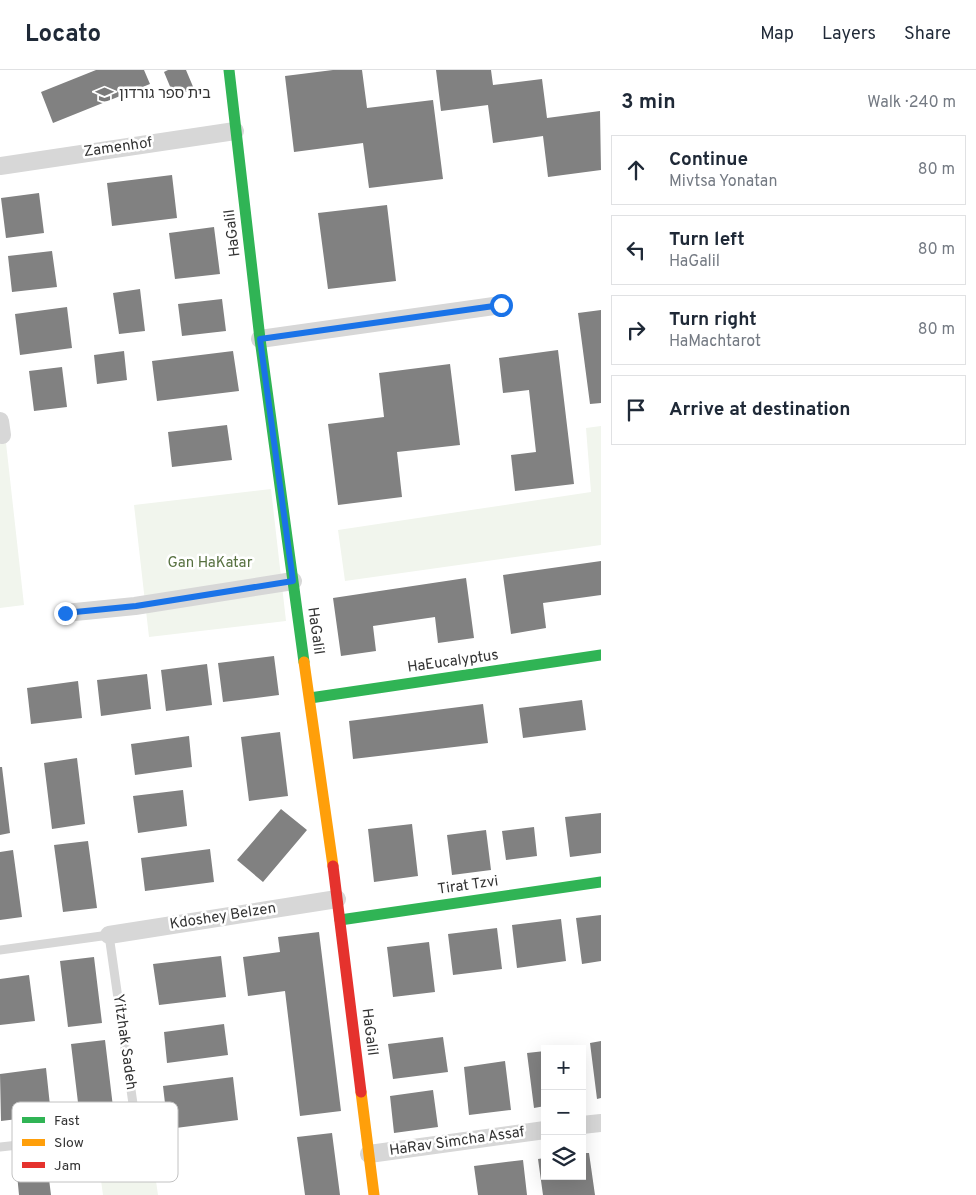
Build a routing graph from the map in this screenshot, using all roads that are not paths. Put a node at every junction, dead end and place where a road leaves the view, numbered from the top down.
1 (229, 70) edge
2 (236, 131) junction
3 (0, 166) edge
4 (501, 305) dead end
5 (260, 339) junction
6 (293, 581) junction
7 (65, 613) dead end
8 (601, 655) edge
9 (310, 698) junction
10 (601, 882) edge
11 (337, 899) junction
12 (340, 920) junction
13 (109, 935) junction
14 (0, 950) edge
15 (133, 1102) edge
16 (601, 1123) edge
17 (586, 1125) edge
18 (541, 1131) edge
19 (369, 1154) junction
20 (374, 1195) edge

1 - 2 street, HaGalil
2 - 3 street, Zamenhof
2 - 5 street, HaGalil
4 - 5 street
5 - 6 street, HaGalil
6 - 7 street
6 - 9 street, HaGalil
8 - 9 street, HaEucalyptus
9 - 11 street, HaGalil
10 - 12 street, Tirat Tzvi
11 - 12 street, HaGalil
11 - 13 street, Kdoshey Belzen
12 - 19 street, HaGalil
13 - 14 lane
13 - 15 lane, Yitzhak Sadeh
16 - 17 street
18 - 19 street, HaRav Simcha Assaf
19 - 20 street, HaGalil

